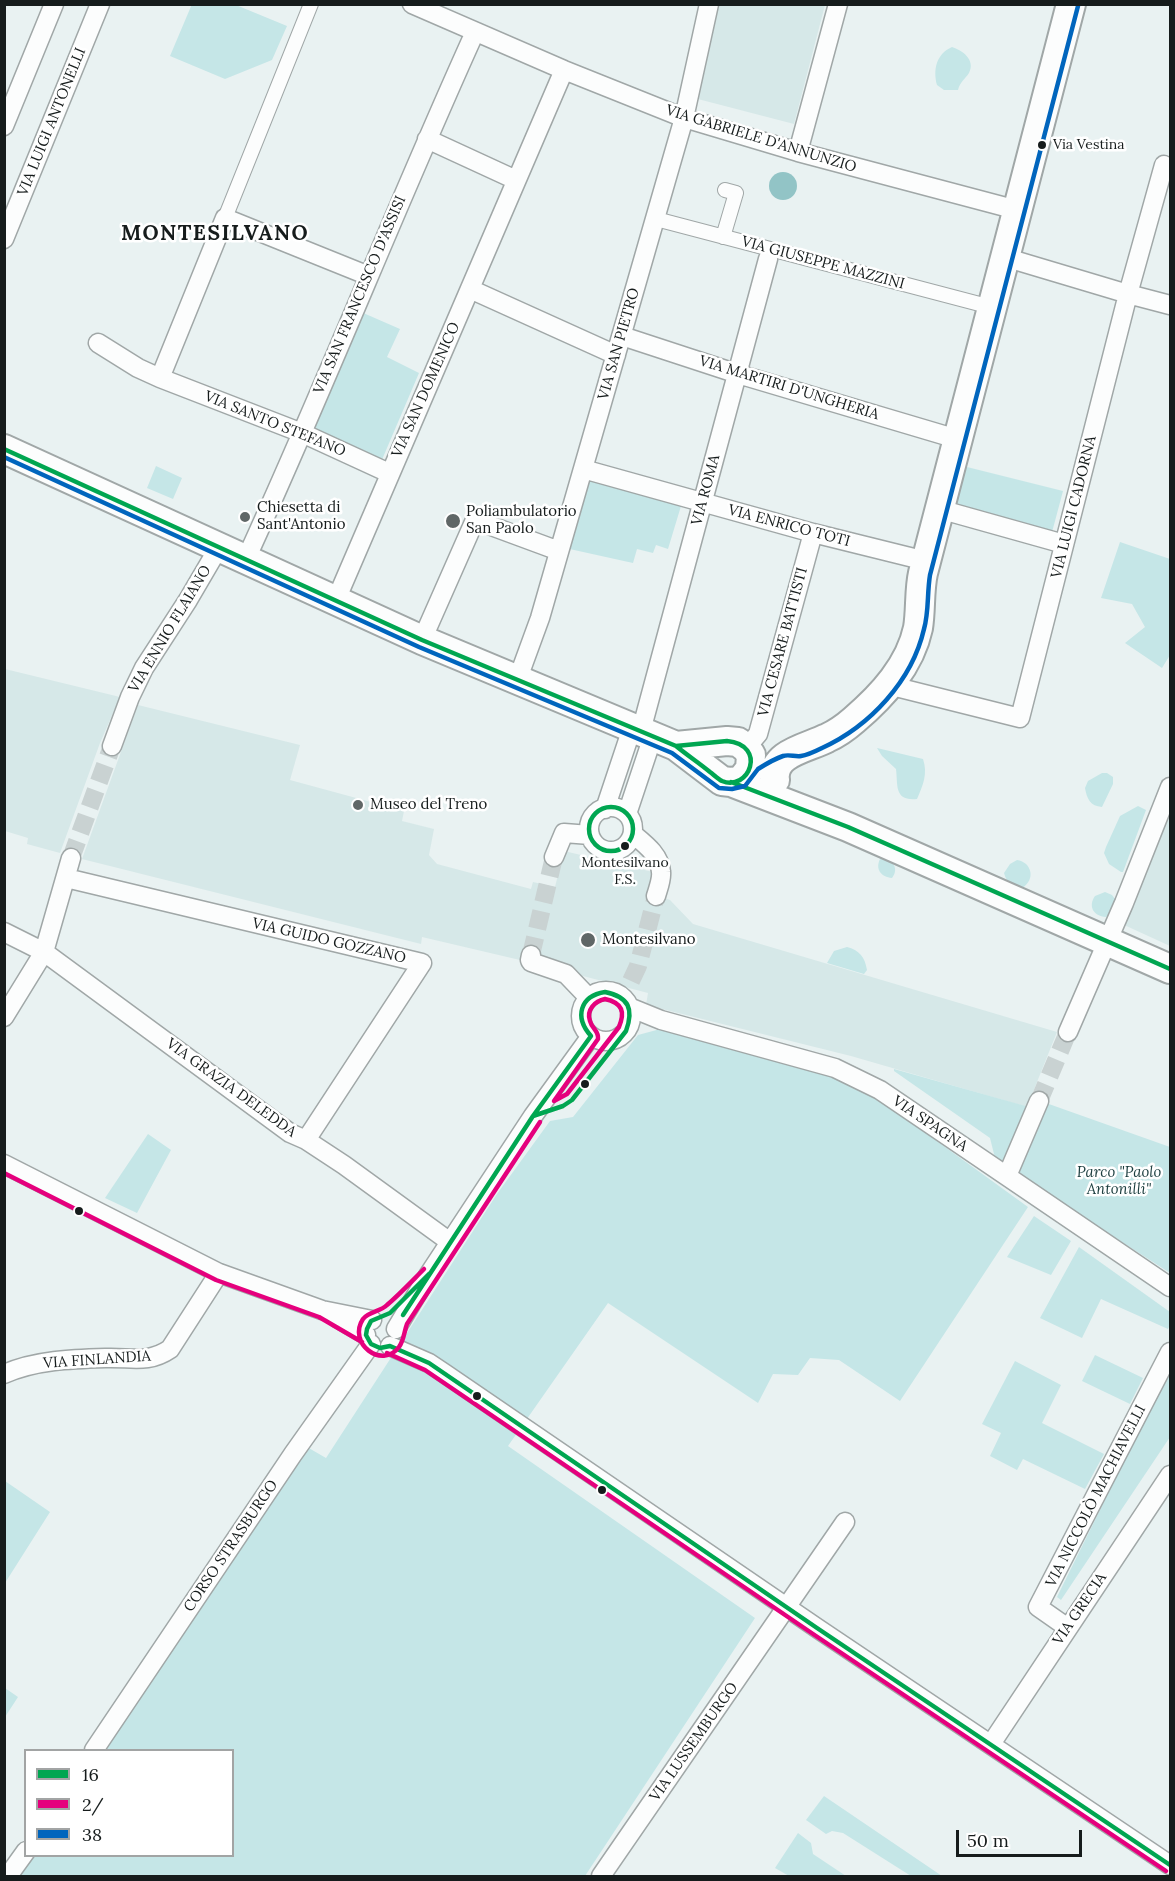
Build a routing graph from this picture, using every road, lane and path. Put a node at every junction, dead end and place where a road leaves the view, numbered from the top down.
1 (54, 4) edge
2 (100, 4) edge
3 (311, 4) edge
4 (412, 4) edge
5 (709, 4) edge
6 (838, 4) edge
7 (1071, 4) edge
8 (475, 32) junction
9 (564, 70) junction
10 (684, 118) junction
11 (4, 126) edge
12 (427, 138) junction
13 (798, 152) junction
14 (1164, 165) dead end
15 (516, 180) junction
16 (725, 190) dead end
17 (1017, 210) junction
18 (225, 218) junction
19 (656, 219) junction
20 (723, 237) junction
21 (4, 239) edge
22 (769, 254) junction
23 (1004, 257) junction
24 (369, 276) junction
25 (470, 289) junction
26 (1128, 294) junction
27 (1170, 305) edge
28 (991, 307) junction
29 (622, 336) junction
30 (99, 343) dead end
31 (616, 355) junction
32 (738, 374) junction
33 (160, 378) junction
34 (302, 433) junction
35 (957, 439) junction
36 (4, 449) edge
37 (583, 469) junction
38 (389, 472) junction
39 (702, 503) junction
40 (939, 509) junction
41 (813, 534) junction
42 (1065, 544) junction
43 (219, 547) junction
44 (560, 550) junction
45 (246, 560) junction
46 (924, 571) junction
47 (336, 600) junction
48 (422, 640) junction
49 (517, 681) junction
50 (887, 688) junction
51 (650, 735) junction
52 (112, 746) tunnel mouth
53 (801, 749) junction
54 (738, 761) junction
55 (775, 780) junction
56 (1170, 787) edge
57 (605, 808) junction
58 (799, 809) junction
59 (627, 814) junction
60 (633, 834) junction
61 (590, 835) junction
62 (554, 857) tunnel mouth
63 (71, 858) tunnel mouth
64 (66, 878) junction
65 (656, 896) tunnel mouth
66 (4, 932) edge
67 (1107, 940) junction
68 (44, 952) junction
69 (531, 955) dead end
70 (1170, 969) edge
71 (589, 998) junction
72 (628, 1002) junction
73 (4, 1017) edge
74 (1068, 1032) tunnel mouth
75 (597, 1038) junction
76 (1039, 1101) tunnel mouth
77 (306, 1140) junction
78 (4, 1164) edge
79 (1007, 1176) junction
80 (450, 1242) junction
81 (219, 1273) junction
82 (1170, 1287) edge
83 (382, 1332) junction
84 (1170, 1352) edge
85 (4, 1374) edge
86 (1170, 1475) edge
87 (845, 1522) dead end
88 (787, 1608) junction
89 (1068, 1628) junction
90 (991, 1744) junction
91 (95, 1749) edge
92 (24, 1854) edge
93 (1170, 1865) edge
94 (1170, 1869) edge
95 (8, 1876) edge
96 (601, 1876) edge
97 (1166, 1876) edge

1 - 11 street
2 - 21 street, VIA LUIGI ANTONELLI
3 - 18 street
4 - 8 street, VIA GABRIELE D'ANNUNZIO
5 - 10 street, VIA SAN PIETRO
6 - 13 street
7 - 17 main road
8 - 9 street, VIA GABRIELE D'ANNUNZIO
8 - 12 street, VIA SAN FRANCESCO D'ASSISI
9 - 10 street, VIA GABRIELE D'ANNUNZIO
9 - 15 street, VIA SAN DOMENICO
10 - 13 street, VIA GABRIELE D'ANNUNZIO
10 - 19 street, VIA SAN PIETRO
12 - 15 street
12 - 24 street, VIA SAN FRANCESCO D'ASSISI
13 - 17 street, VIA GABRIELE D'ANNUNZIO
14 - 26 street, VIA LUIGI CADORNA
15 - 25 street, VIA SAN DOMENICO
16 - 20 street
17 - 23 main road
18 - 24 street
18 - 33 street
19 - 20 street, VIA GIUSEPPE MAZZINI
19 - 29 street, VIA SAN PIETRO
20 - 22 street, VIA GIUSEPPE MAZZINI
22 - 28 street, VIA GIUSEPPE MAZZINI
22 - 32 street, VIA ROMA
23 - 26 street
23 - 28 main road
24 - 34 street, VIA SAN FRANCESCO D'ASSISI
25 - 31 street
25 - 38 street, VIA SAN DOMENICO
26 - 27 street
26 - 42 street, VIA LUIGI CADORNA
28 - 35 main road
29 - 31 street, VIA SAN PIETRO
29 - 32 street, VIA MARTIRI D'UNGHERIA
30 - 33 street, VIA SANTO STEFANO
31 - 37 street, VIA SAN PIETRO
32 - 35 street, VIA MARTIRI D'UNGHERIA
32 - 39 street, VIA ROMA
33 - 34 street, VIA SANTO STEFANO
34 - 38 street, VIA SANTO STEFANO
34 - 45 street, VIA SAN FRANCESCO D'ASSISI
35 - 40 main road
36 - 43 main road
37 - 39 street, VIA ENRICO TOTI
37 - 44 street, VIA SAN PIETRO
38 - 47 street, VIA SAN DOMENICO
39 - 41 street, VIA ENRICO TOTI
39 - 51 street, VIA ROMA
40 - 42 street
40 - 46 main road
41 - 46 street, VIA ENRICO TOTI
41 - 54 street, VIA CESARE BATTISTI
42 - 50 street, VIA LUIGI CADORNA
43 - 45 main road
43 - 52 street, VIA ENNIO FLAIANO
44 - 48 street
44 - 49 street, VIA SAN PIETRO
45 - 47 main road
46 - 50 main road
46 - 54 main road
47 - 48 main road
48 - 49 main road
49 - 51 main road
50 - 53 main road
51 - 54 main road
51 - 57 street
51 - 59 street
53 - 54 main road
53 - 55 main road
54 - 55 main road
54 - 58 main road
55 - 58 main road
56 - 67 street
57 - 59 street
57 - 61 street
58 - 67 main road
59 - 60 street
60 - 61 street
60 - 65 street
61 - 62 street
63 - 64 street
64 - 68 street
64 - 77 street, VIA GUIDO GOZZANO
66 - 68 street, VIA GRAZIA DELEDDA
67 - 70 main road
67 - 74 street
68 - 73 street
68 - 77 street, VIA GRAZIA DELEDDA
69 - 71 street
71 - 72 street
71 - 75 street
72 - 75 street
72 - 79 street, VIA SPAGNA
75 - 80 street, CORSO STRASBURGO
76 - 79 street
77 - 80 street, VIA GRAZIA DELEDDA
78 - 81 street
79 - 82 street, VIA SPAGNA
80 - 83 street, CORSO STRASBURGO
81 - 83 street
81 - 85 street, VIA FINLANDIA
83 - 88 street
83 - 91 street, CORSO STRASBURGO
84 - 89 street, VIA NICCOLÒ MACHIAVELLI
86 - 89 street, VIA GRECIA
87 - 88 street, VIA LUSSEMBURGO
88 - 90 street
88 - 96 street, VIA LUSSEMBURGO
89 - 90 street, VIA GRECIA
90 - 93 street
92 - 95 street
94 - 97 street

